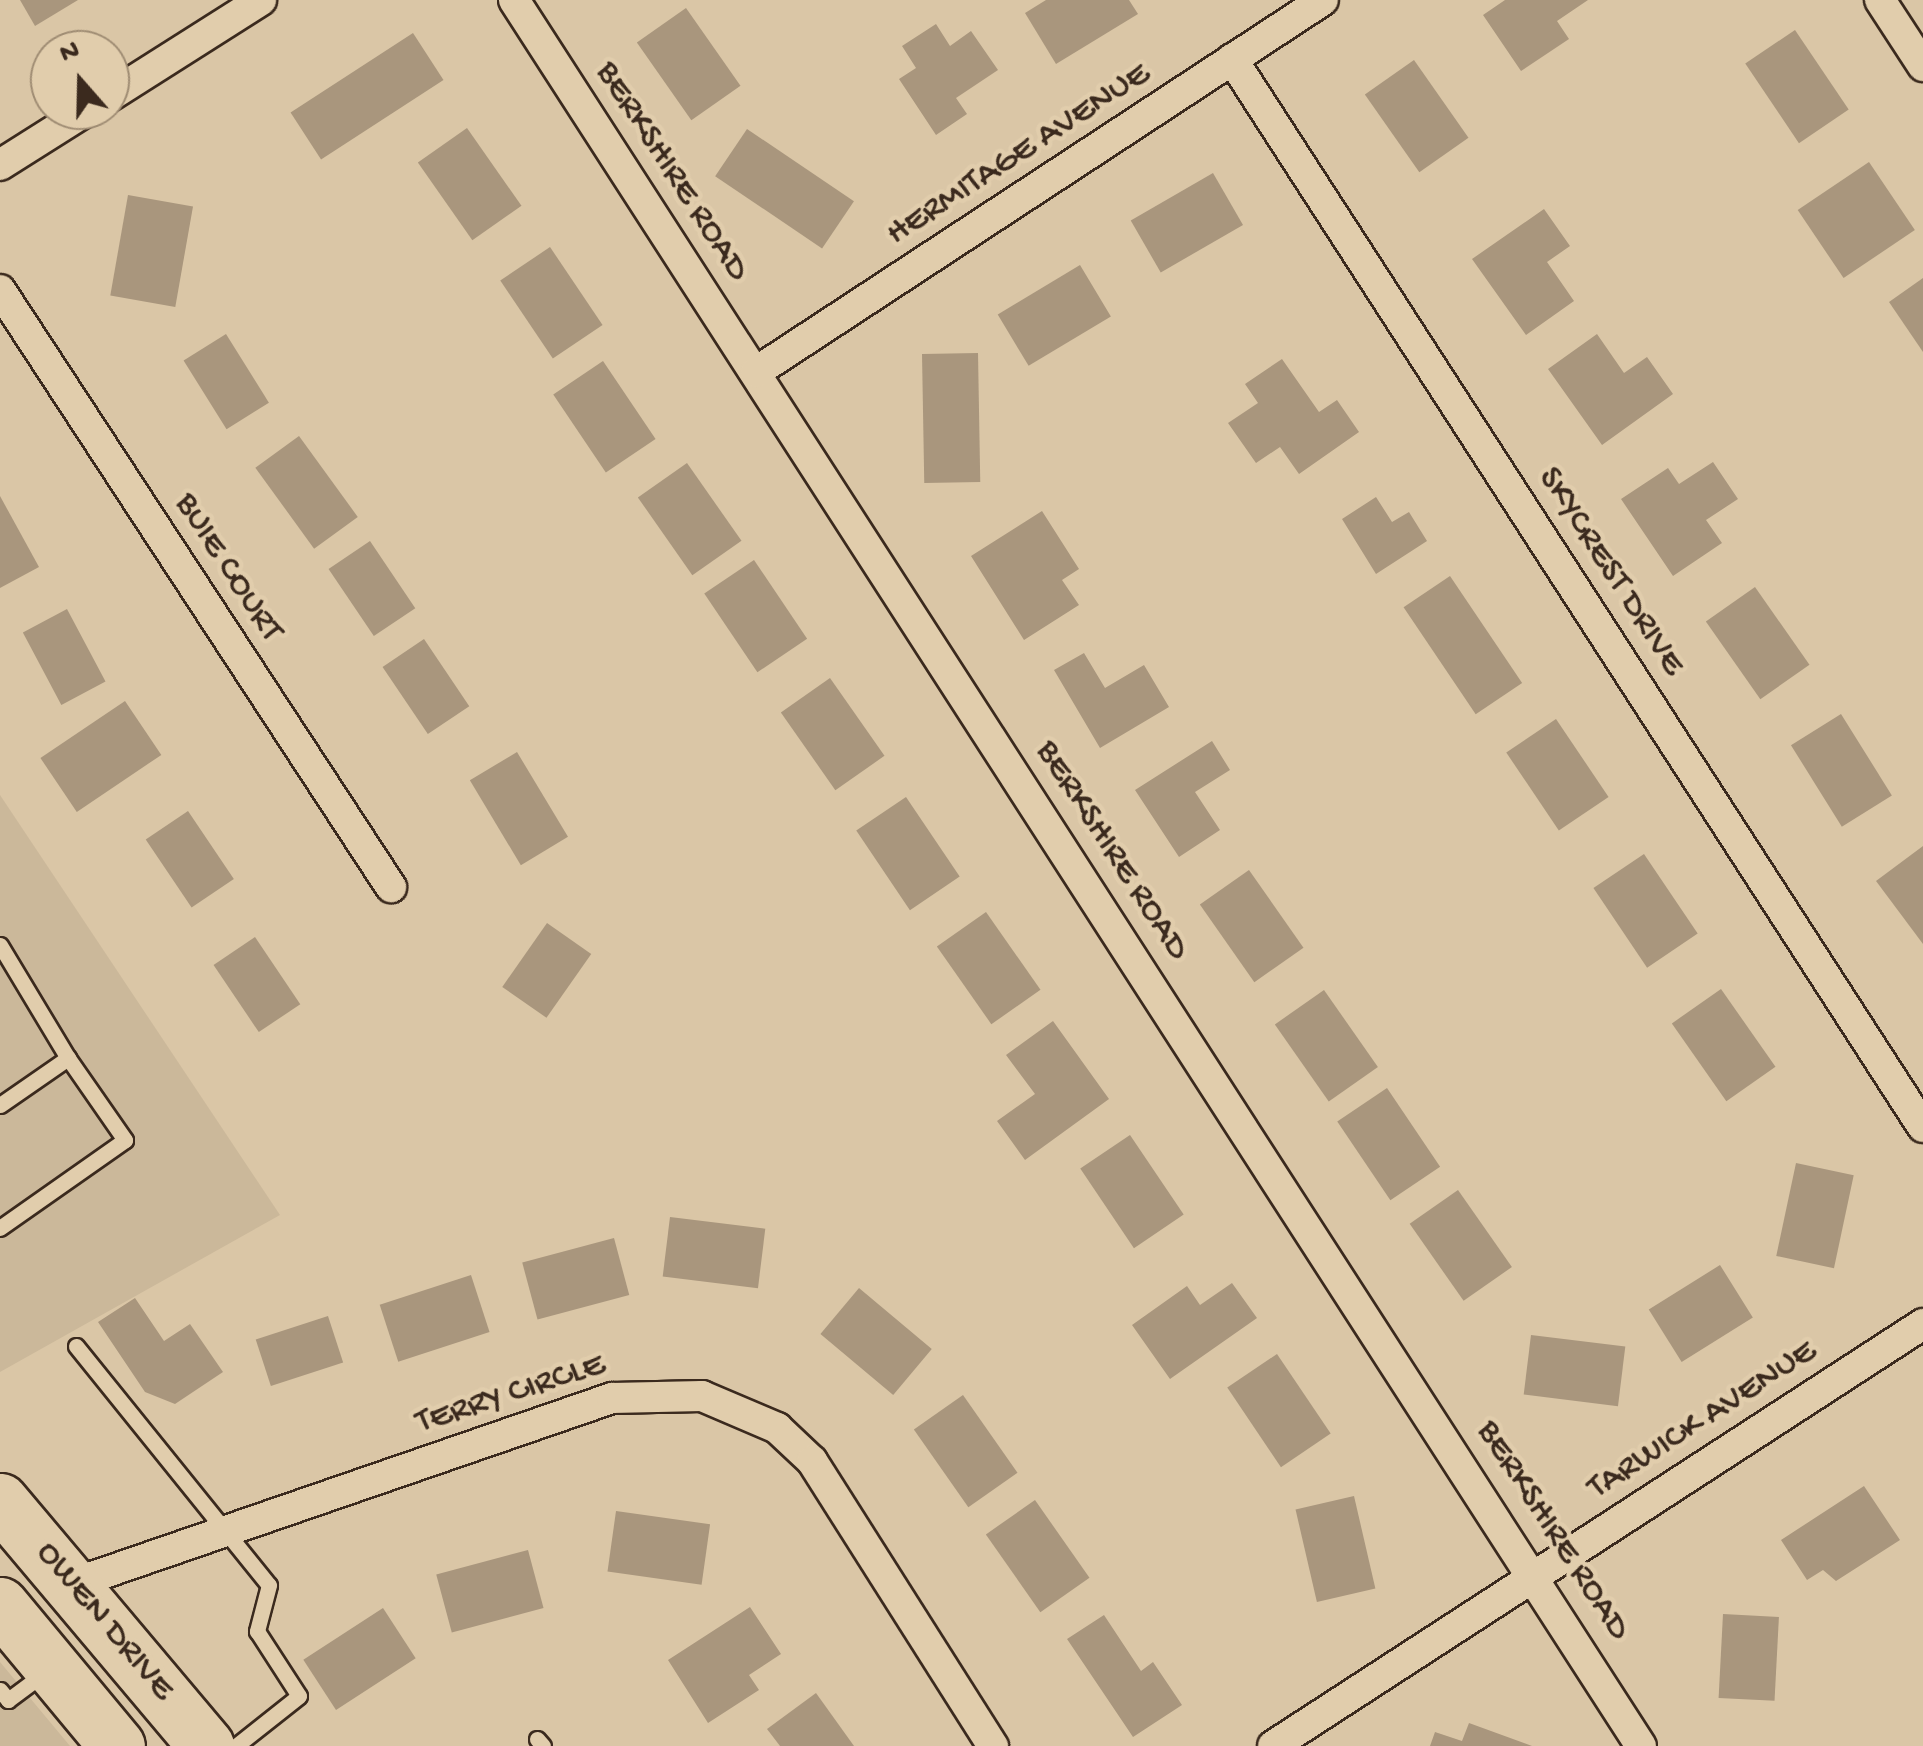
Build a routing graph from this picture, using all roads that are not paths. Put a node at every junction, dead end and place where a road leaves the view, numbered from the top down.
1 (262, 0) edge
2 (514, 0) edge
3 (1323, 0) edge
4 (1880, 0) edge
5 (1232, 60) junction
6 (1923, 66) edge
7 (130, 83) edge
8 (55, 130) edge
9 (0, 165) edge
10 (0, 290) edge
11 (756, 372) junction
12 (391, 887) dead end
13 (0, 945) edge
14 (68, 1058) junction
15 (0, 1106) edge
16 (1923, 1127) edge
17 (0, 1228) edge
18 (1923, 1324) edge
19 (76, 1346) dead end
20 (0, 1501) edge
21 (229, 1530) junction
22 (1535, 1575) junction
23 (75, 1583) junction
24 (0, 1605) edge
25 (52, 1667) junction
26 (0, 1690) edge
27 (116, 1746) edge
28 (206, 1746) edge
29 (236, 1746) edge
30 (993, 1746) edge
31 (1273, 1746) edge
32 (1642, 1746) edge

1 - 7 street
2 - 11 street, BERKSHIRE ROAD
3 - 5 street, HERMITAGE AVENUE
4 - 6 street
5 - 11 street, HERMITAGE AVENUE
5 - 16 street, SKYCREST DRIVE
8 - 9 street
10 - 12 street, BUIE COURT
11 - 22 street, BERKSHIRE ROAD
13 - 14 lane
14 - 15 lane
14 - 17 lane
18 - 22 street, TARWICK AVENUE
19 - 21 lane
20 - 23 highway, OWEN DRIVE
21 - 23 street, TERRY CIRCLE
21 - 29 lane
21 - 30 street, TERRY CIRCLE
22 - 31 street, TARWICK AVENUE
22 - 32 street, BERKSHIRE ROAD
23 - 28 highway, OWEN DRIVE
24 - 25 highway, OWEN DRIVE
25 - 26 lane
25 - 27 highway, OWEN DRIVE

